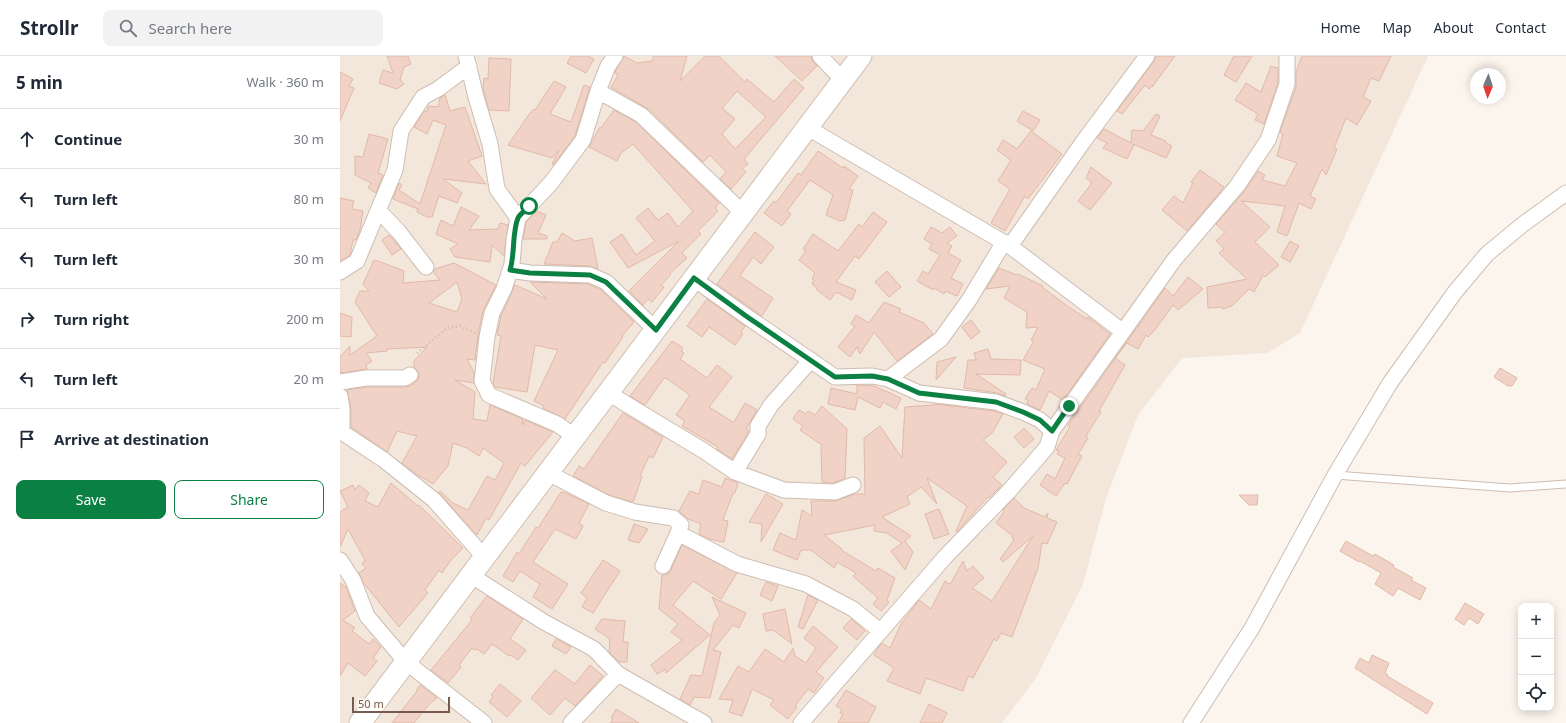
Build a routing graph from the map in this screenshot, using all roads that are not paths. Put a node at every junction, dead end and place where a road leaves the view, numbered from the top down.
1 (615, 56) edge
2 (820, 56) edge
3 (862, 56) edge
4 (1147, 56) edge
5 (1287, 56) edge
6 (467, 61) edge
7 (843, 80) junction
8 (598, 91) junction
9 (808, 128) junction
10 (1566, 193) edge
11 (379, 211) junction
12 (743, 213) junction
13 (518, 218) junction
14 (1007, 244) junction
15 (426, 267) dead end
16 (510, 270) junction
17 (340, 272) edge
18 (694, 278) junction
19 (656, 330) junction
20 (1122, 331) junction
21 (811, 360) junction
22 (410, 375) dead end
23 (888, 379) junction
24 (340, 382) edge
25 (608, 393) junction
26 (340, 396) edge
27 (1052, 431) junction
28 (341, 432) edge
29 (576, 437) junction
30 (735, 472) junction
31 (548, 474) junction
32 (1335, 475) junction
33 (1566, 484) edge
34 (853, 485) dead end
35 (678, 533) junction
36 (485, 558) junction
37 (340, 560) edge
38 (663, 566) dead end
39 (472, 576) junction
40 (880, 631) junction
41 (406, 662) junction
42 (618, 674) junction
43 (360, 723) edge
44 (484, 723) edge
45 (571, 723) edge
46 (704, 723) edge
47 (801, 723) edge
48 (1190, 723) edge

1 - 8 street
2 - 7 street
3 - 7 main road
4 - 14 street
5 - 20 street
6 - 11 street
6 - 13 street
7 - 9 main road
8 - 12 street
8 - 13 street
9 - 12 main road
9 - 14 street
10 - 32 street
11 - 15 street
11 - 17 street
12 - 18 main road
13 - 16 street
14 - 20 street
14 - 23 street
16 - 19 street
16 - 29 street
18 - 19 main road
18 - 21 street
19 - 25 main road
20 - 27 street
21 - 23 street
21 - 30 street
22 - 24 street
23 - 27 street
25 - 29 main road
25 - 30 street
26 - 28 street
27 - 40 street
28 - 36 street
29 - 31 main road
30 - 34 street
31 - 35 street
31 - 36 main road
32 - 33 lane
32 - 48 street
35 - 38 street
35 - 40 street
36 - 39 main road
37 - 41 street
39 - 41 main road
39 - 42 street
40 - 47 street
41 - 43 main road
41 - 44 street
42 - 45 street
42 - 46 street

